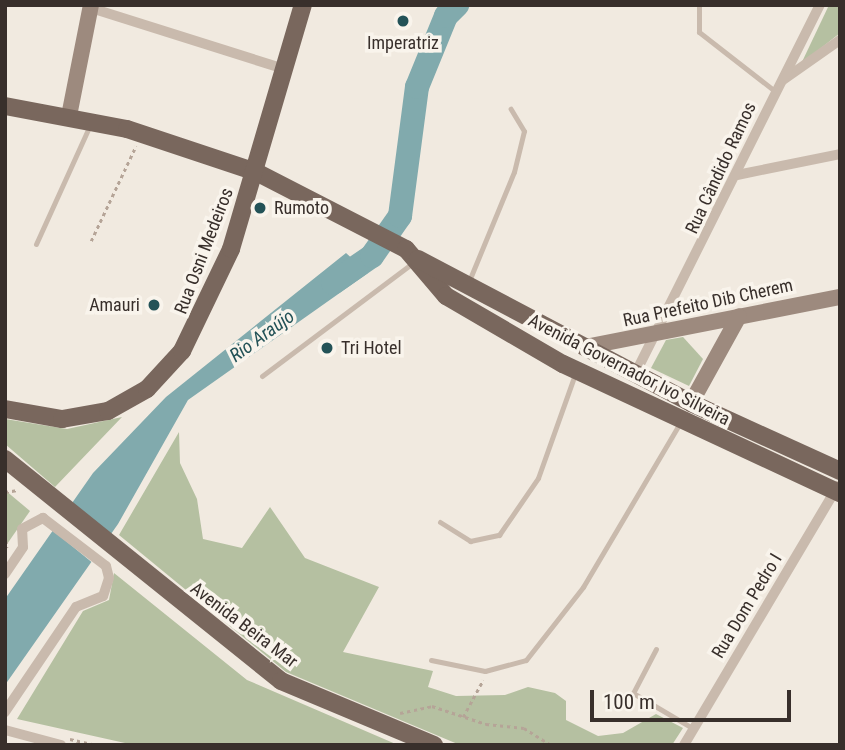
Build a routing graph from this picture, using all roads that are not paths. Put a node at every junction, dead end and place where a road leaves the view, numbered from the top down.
1 (303, 5) edge
2 (699, 5) edge
3 (820, 5) edge
4 (91, 6) edge
5 (840, 40) edge
6 (284, 69) junction
7 (778, 87) junction
8 (5, 106) edge
9 (511, 109) dead end
10 (69, 116) junction
11 (92, 121) junction
12 (840, 154) edge
13 (256, 172) junction
14 (737, 175) junction
15 (36, 244) dead end
16 (412, 254) junction
17 (469, 281) junction
18 (840, 297) edge
19 (740, 316) junction
20 (690, 326) junction
21 (659, 333) junction
22 (585, 347) junction
23 (718, 355) junction
24 (576, 371) junction
25 (635, 374) junction
26 (262, 376) dead end
27 (691, 403) junction
28 (5, 409) edge
29 (681, 420) junction
30 (5, 459) edge
31 (840, 471) edge
32 (838, 489) edge
33 (440, 522) dead end
34 (112, 559) junction
35 (5, 574) edge
36 (656, 649) dead end
37 (431, 660) dead end
38 (5, 712) edge
39 (694, 729) junction
40 (5, 730) edge
41 (59, 741) edge
42 (434, 745) edge
43 (684, 745) edge

1 - 6 main road, Rua Osni Medeiros
2 - 7 lane
3 - 7 street, Rua Cândido Ramos
4 - 6 street
4 - 10 main road
5 - 7 street
6 - 13 main road, Rua Osni Medeiros
7 - 14 street, Rua Cândido Ramos
8 - 10 main road
9 - 17 lane
10 - 11 main road
11 - 13 main road
11 - 15 lane
12 - 14 street
13 - 16 main road
13 - 28 main road, Rua Osni Medeiros
14 - 21 street, Rua Cândido Ramos
16 - 17 main road, Avenida Governador Ivo Silveira
16 - 24 main road, Avenida Governador Ivo Silveira
16 - 26 lane
17 - 22 main road, Avenida Governador Ivo Silveira
18 - 19 main road, Rua Prefeito Dib Cherem
19 - 20 main road, Rua Prefeito Dib Cherem
19 - 23 main road
20 - 21 main road, Rua Prefeito Dib Cherem
20 - 23 main road
21 - 22 main road, Rua Prefeito Dib Cherem
21 - 25 street, Rua Cândido Ramos
22 - 25 main road, Avenida Governador Ivo Silveira
23 - 27 main road
24 - 29 main road, Avenida Governador Ivo Silveira
24 - 33 lane
25 - 27 main road, Avenida Governador Ivo Silveira
27 - 29 main road
27 - 31 main road, Avenida Governador Ivo Silveira
29 - 32 main road, Avenida Governador Ivo Silveira
29 - 37 lane
30 - 34 main road, Avenida Beira Mar
32 - 39 street, Rua Dom Pedro I
34 - 35 street
34 - 38 street
34 - 42 main road, Avenida Beira Mar
36 - 39 lane
39 - 43 street, Rua Dom Pedro I
40 - 41 street

